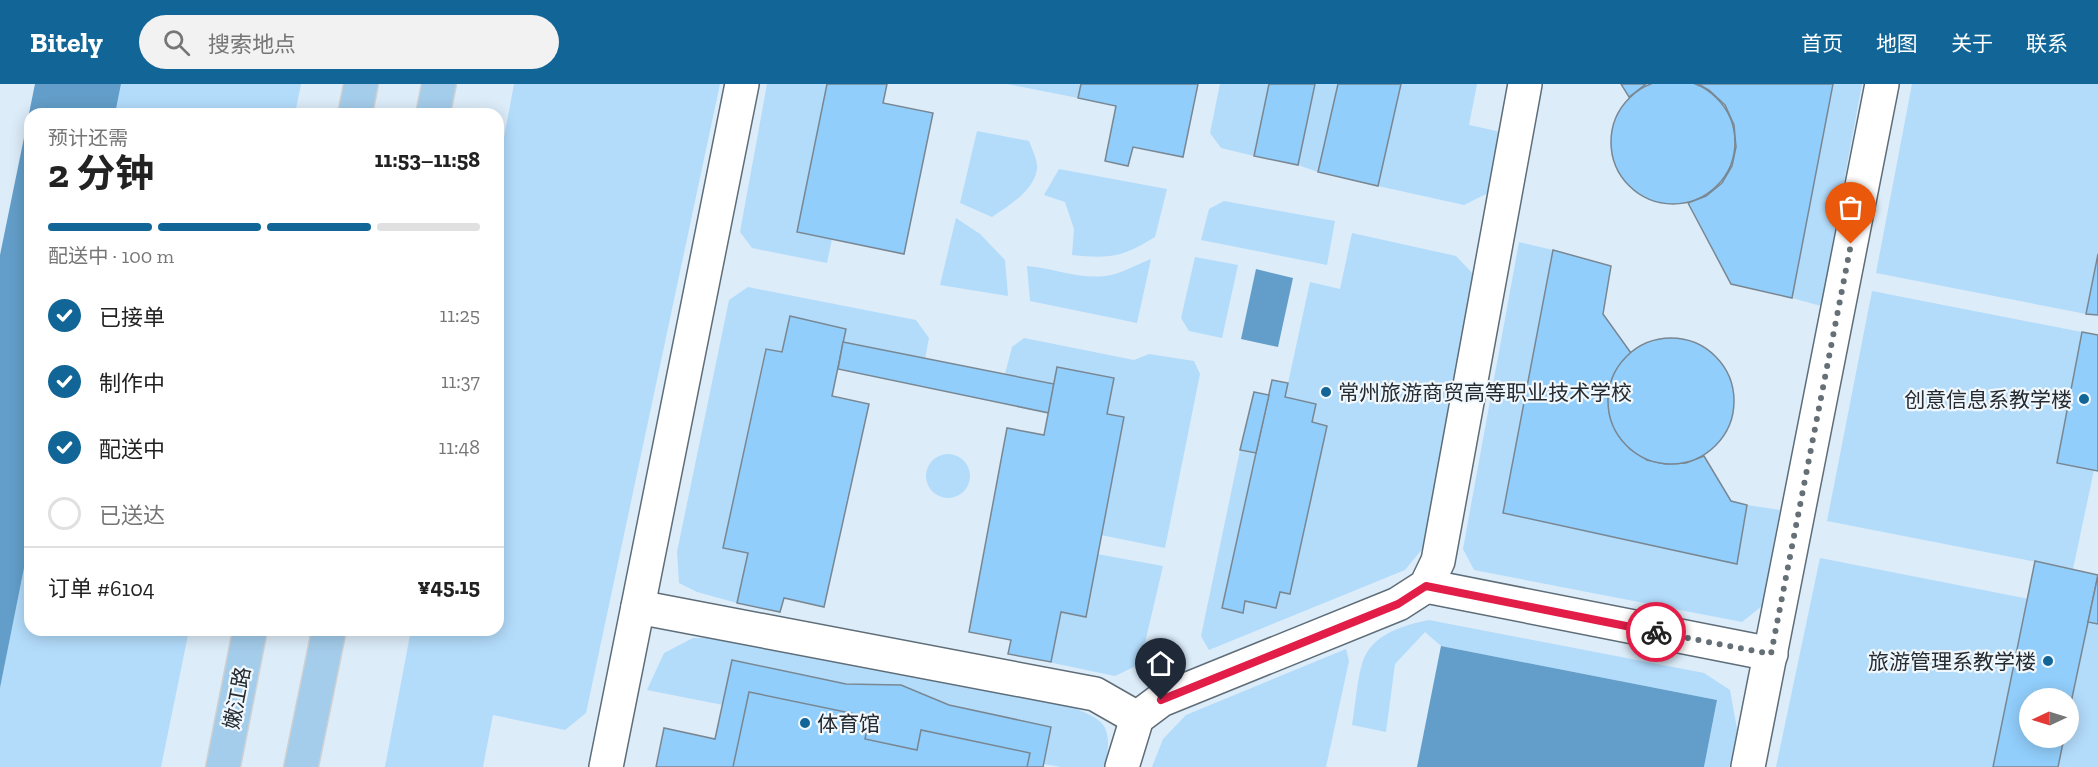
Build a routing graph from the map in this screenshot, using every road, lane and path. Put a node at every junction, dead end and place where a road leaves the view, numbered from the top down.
1 (361, 84) edge
2 (439, 84) edge
3 (742, 84) edge
4 (1525, 84) edge
5 (1882, 84) edge
6 (356, 108) edge
7 (434, 108) edge
8 (1426, 586) junction
9 (638, 607) junction
10 (249, 636) edge
11 (328, 636) edge
12 (1771, 654) junction
13 (1137, 718) junction
14 (223, 767) edge
15 (301, 767) edge
16 (606, 767) edge
17 (1122, 767) edge
18 (1748, 767) edge

1 - 6 main road
2 - 7 main road
3 - 9 street
4 - 8 street
5 - 12 street
8 - 12 street
8 - 13 street
9 - 13 street
9 - 16 street
10 - 14 main road, 嫩江路
11 - 15 main road
12 - 18 street
13 - 17 street

